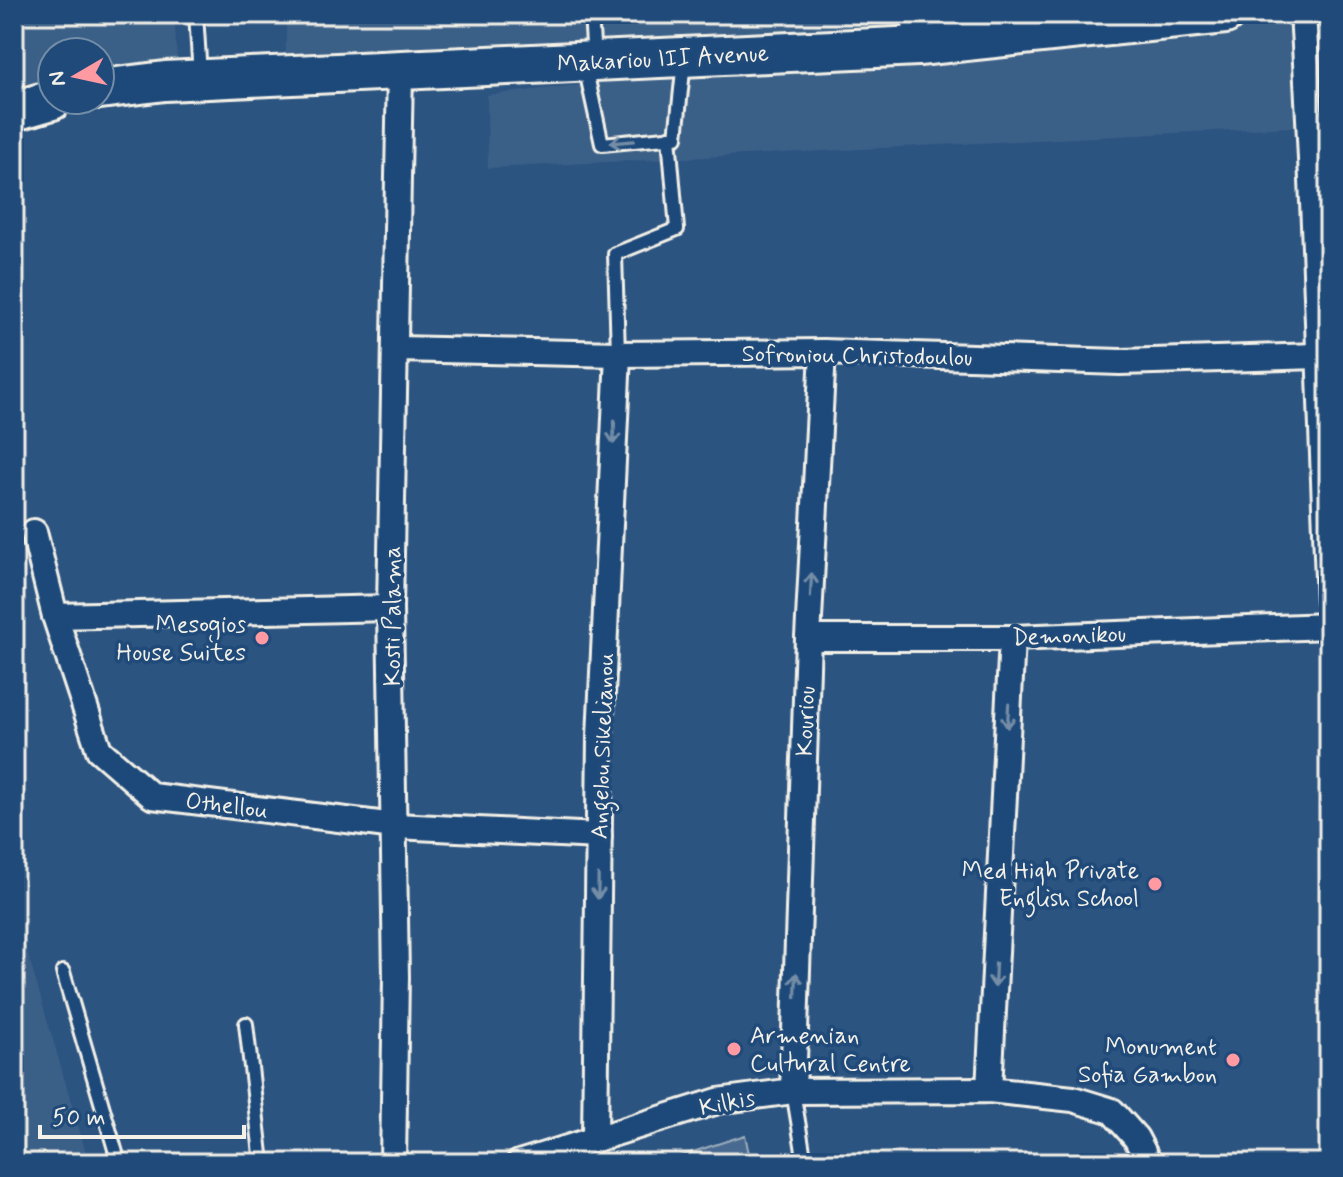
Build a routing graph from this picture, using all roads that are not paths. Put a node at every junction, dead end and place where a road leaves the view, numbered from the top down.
1 (196, 14) edge
2 (591, 14) edge
3 (1225, 14) edge
4 (1303, 14) edge
5 (916, 30) edge
6 (684, 57) junction
7 (589, 62) junction
8 (400, 70) junction
9 (201, 79) junction
10 (116, 87) edge
11 (36, 105) edge
12 (14, 111) edge
13 (669, 137) junction
14 (1323, 211) edge
15 (396, 349) junction
16 (823, 352) junction
17 (618, 354) junction
18 (1318, 356) junction
19 (34, 532) dead end
20 (1329, 601) edge
21 (390, 608) junction
22 (55, 616) junction
23 (1329, 626) edge
24 (808, 638) junction
25 (1012, 638) junction
26 (395, 826) junction
27 (599, 836) junction
28 (63, 972) dead end
29 (246, 1024) dead end
30 (989, 1090) junction
31 (793, 1091) junction
32 (595, 1138) junction
33 (119, 1163) edge
34 (262, 1163) edge
35 (393, 1163) edge
36 (519, 1163) edge
37 (805, 1163) edge
38 (1149, 1163) edge

1 - 9 lane
2 - 7 lane
3 - 5 main road, Makariou III Avenue
4 - 14 street
5 - 6 main road, Makariou III Avenue
6 - 7 main road, Makariou III Avenue
6 - 13 lane
7 - 8 main road, Makariou III Avenue
13 -> 7 lane
8 - 9 main road, Makariou III Avenue
8 - 15 street, Kosti Palama
9 - 10 main road, Makariou III Avenue
11 - 12 main road
13 - 17 lane
14 - 18 street
15 - 17 street, Sofroniou Christodoulou
15 - 21 street, Kosti Palama
16 - 17 street, Sofroniou Christodoulou
16 - 18 street, Sofroniou Christodoulou
24 -> 16 street, Kouriou
17 -> 27 street, Angelou Sikelianou
18 - 20 street
19 - 22 street, Othellou
21 - 22 street
21 - 26 street, Kosti Palama
22 - 26 street, Othellou
23 - 25 street, Demonikou
24 - 25 street, Demonikou
31 -> 24 street, Kouriou
25 -> 30 street
26 - 27 street, Othellou
26 - 35 street, Kosti Palama
27 -> 32 street, Angelou Sikelianou
28 - 33 lane
29 - 34 lane
30 - 31 street, Kilkis
30 - 38 street, Kilkis
31 - 32 street, Kilkis
31 - 37 lane
32 - 36 street, Kilkis

